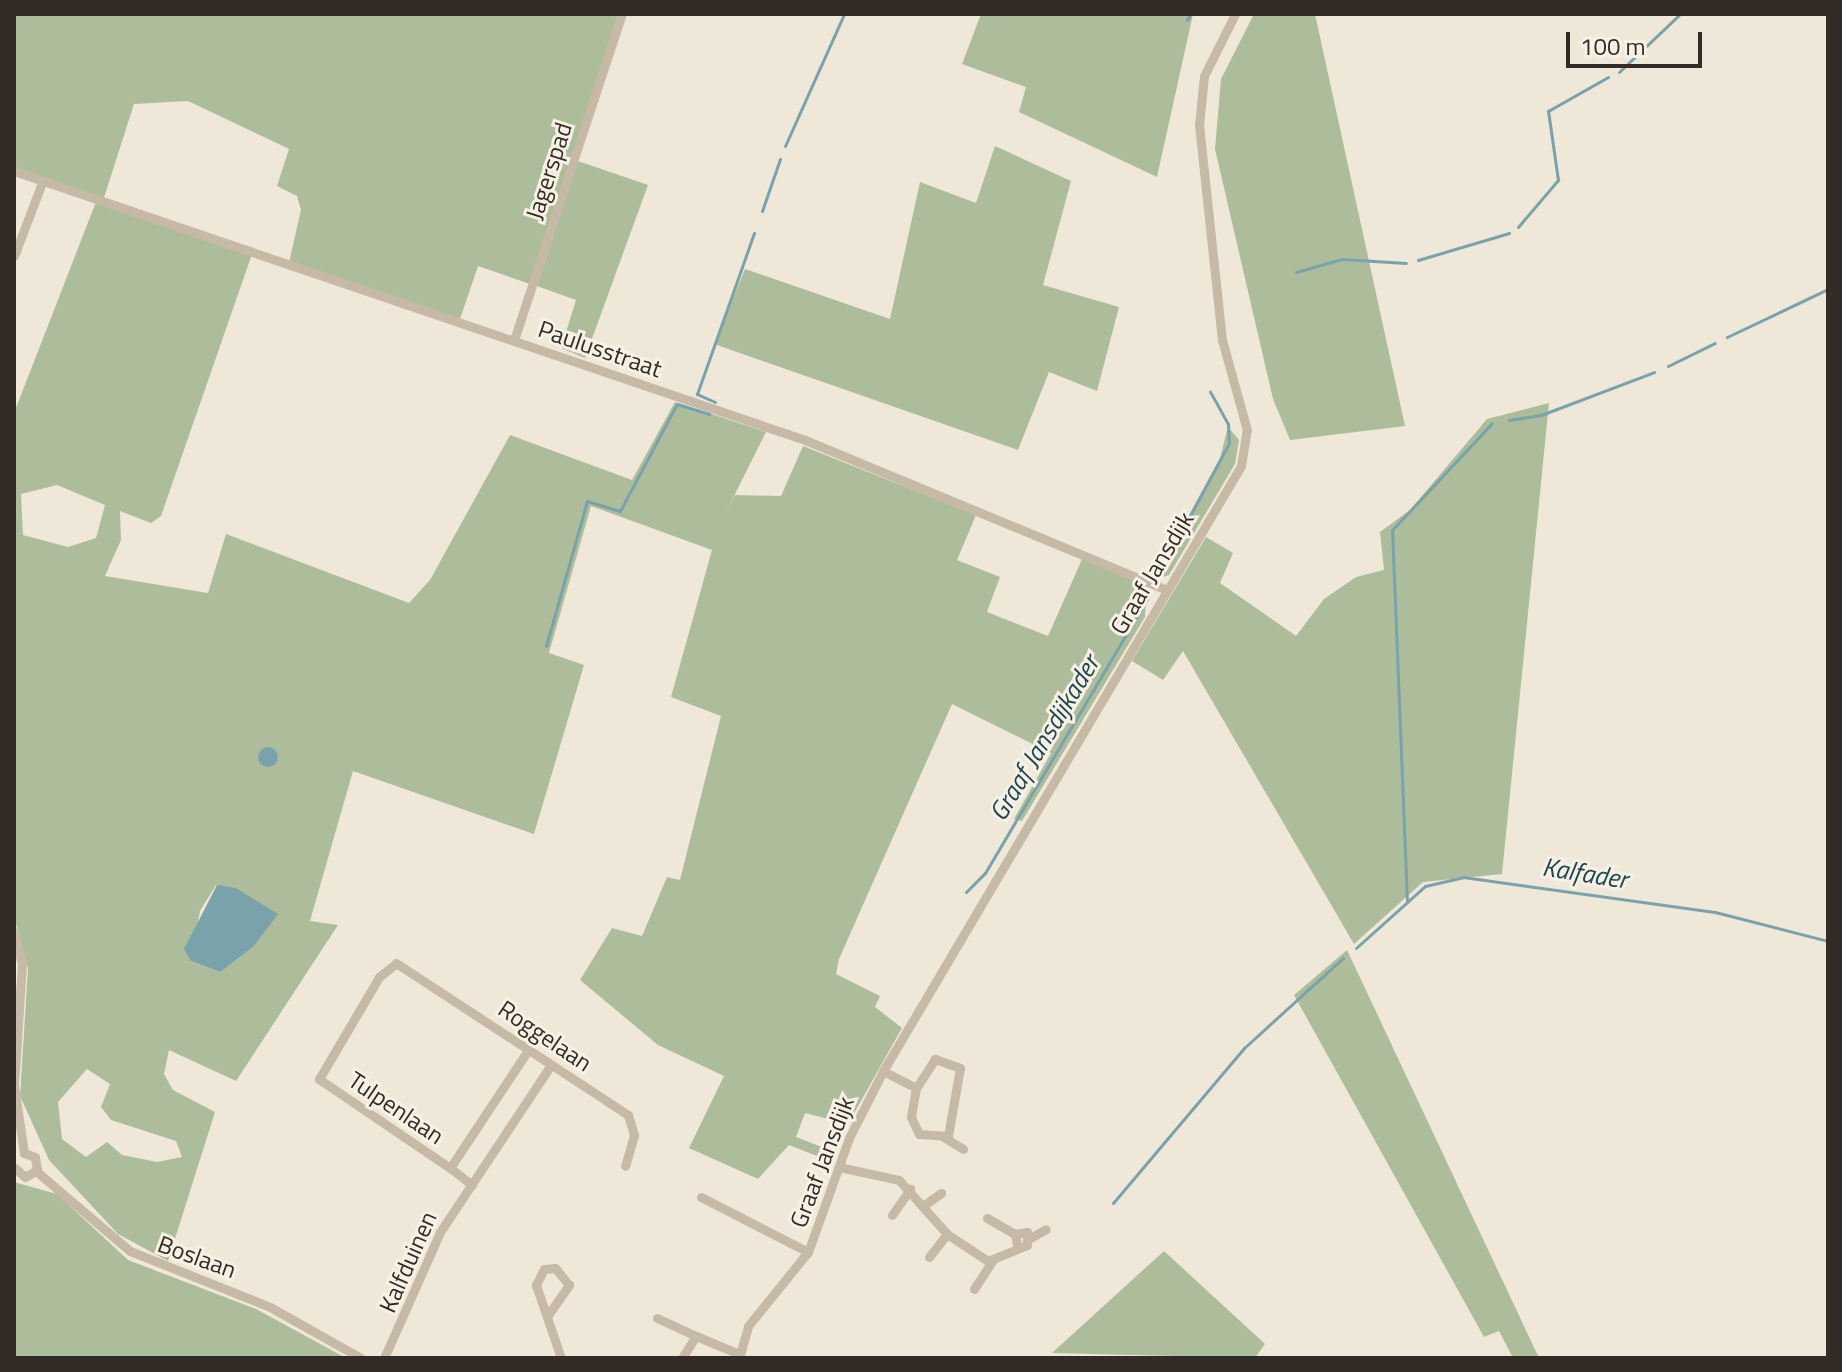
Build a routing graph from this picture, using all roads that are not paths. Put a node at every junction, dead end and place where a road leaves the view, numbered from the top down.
1 (622, 14) edge
2 (1235, 14) edge
3 (14, 171) edge
4 (43, 180) junction
5 (14, 256) edge
6 (514, 340) junction
7 (1164, 589) junction
8 (14, 932) edge
9 (396, 963) joint
10 (528, 1050) junction
11 (551, 1065) junction
12 (883, 1071) junction
13 (916, 1088) junction
14 (945, 1138) junction
15 (963, 1149) dead end
16 (24, 1153) junction
17 (625, 1166) dead end
18 (839, 1167) junction
19 (14, 1168) edge
20 (450, 1168) junction
21 (36, 1171) junction
22 (472, 1185) junction
23 (910, 1189) junction
24 (941, 1193) dead end
25 (701, 1197) dead end
26 (924, 1205) junction
27 (892, 1215) dead end
28 (987, 1218) dead end
29 (1046, 1229) dead end
30 (947, 1234) junction
31 (1016, 1239) junction
32 (808, 1252) junction
33 (929, 1257) dead end
34 (992, 1261) junction
35 (974, 1289) dead end
36 (548, 1315) junction
37 (657, 1318) dead end
38 (696, 1336) junction
39 (739, 1356) edge
40 (361, 1358) edge
41 (384, 1358) edge
42 (561, 1358) edge
43 (682, 1358) edge

1 - 6 street, Jagerspad
2 - 7 street, Graaf Jansdijk
3 - 4 street, Paulusstraat
4 - 5 street
4 - 6 street, Paulusstraat
6 - 7 street, Paulusstraat
7 - 12 street, Graaf Jansdijk
8 - 16 street
9 - 10 street, Roggelaan
9 - 20 street, Tulpenlaan
10 - 11 street, Roggelaan
10 - 20 street
11 - 17 street, Roggelaan
11 - 22 street, Kalfduinen
12 - 13 street
12 - 18 street, Graaf Jansdijk
13 - 14 street
13 - 14 street
14 - 15 street
16 - 19 street
16 - 21 street, Boslaan
18 - 23 street
18 - 32 street, Graaf Jansdijk
19 - 21 street
20 - 22 street
21 - 40 street, Boslaan
22 - 41 street, Kalfduinen
23 - 26 street
23 - 27 street
24 - 26 street
25 - 32 street
26 - 30 street
28 - 31 street
29 - 31 street
30 - 33 street
30 - 34 street
31 - 34 street
32 - 39 street, Graaf Jansdijk
34 - 35 street
36 - 36 street
36 - 42 street
37 - 38 street
38 - 39 street
38 - 43 street

